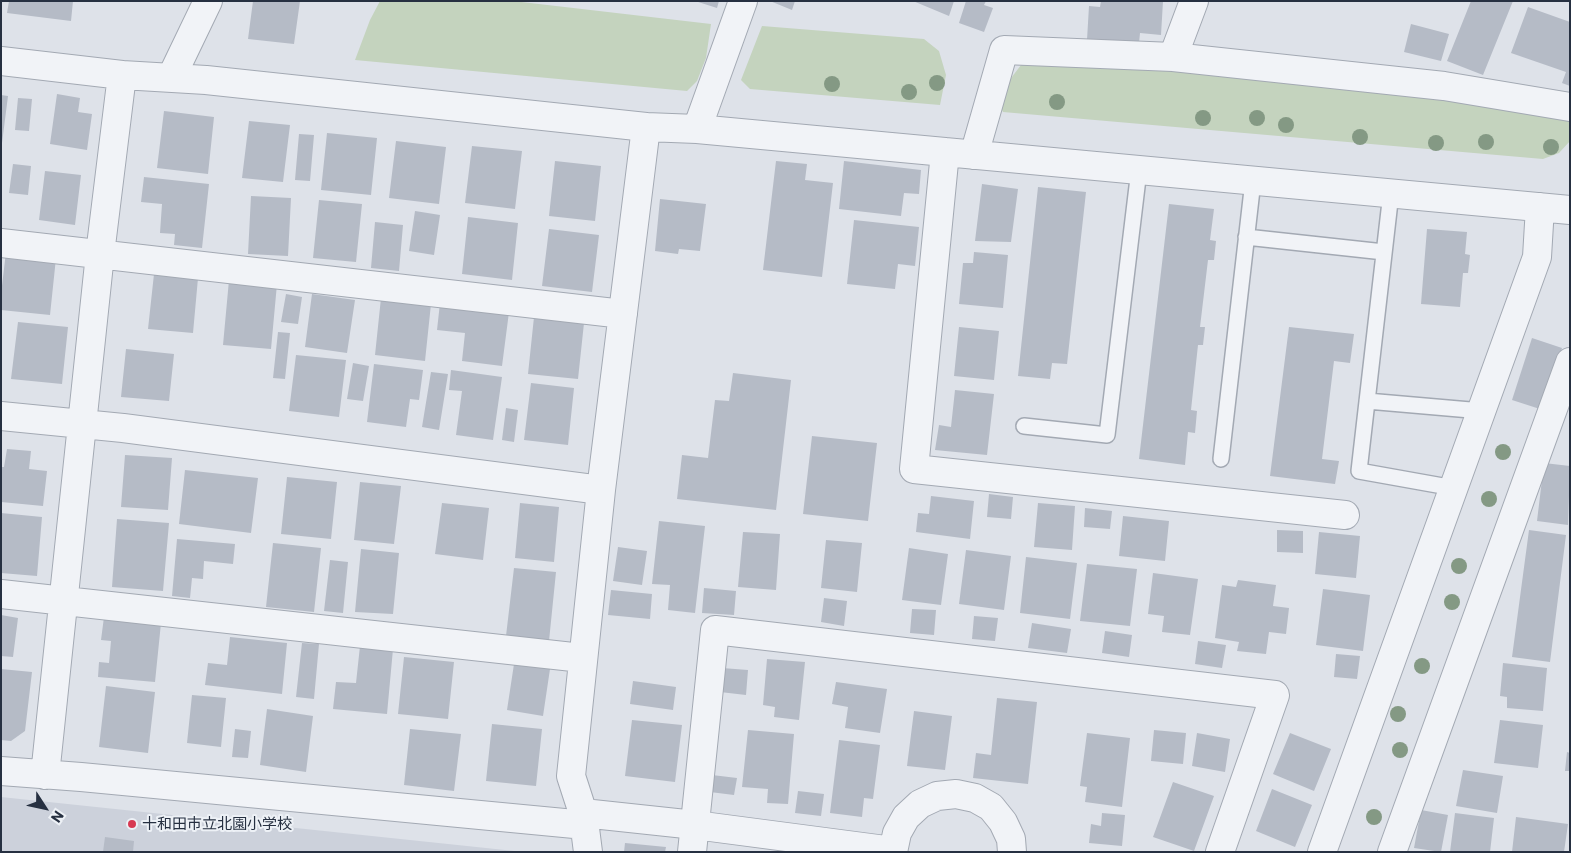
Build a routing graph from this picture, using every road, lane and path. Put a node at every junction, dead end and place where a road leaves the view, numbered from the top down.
1 (208, 1) edge
2 (743, 1) edge
3 (1194, 1) edge
4 (1173, 57) junction
5 (1, 61) edge
6 (122, 76) junction
7 (171, 78) junction
8 (1570, 107) edge
9 (646, 127) junction
10 (697, 129) junction
11 (945, 152) junction
12 (974, 155) junction
13 (1139, 170) junction
14 (1253, 181) junction
15 (1391, 193) junction
16 (1540, 207) junction
17 (1570, 210) edge
18 (1246, 237) junction
19 (1, 244) edge
20 (1384, 252) junction
21 (100, 254) junction
22 (623, 314) junction
23 (1570, 362) edge
24 (1367, 401) junction
25 (1482, 410) junction
26 (1, 416) edge
27 (83, 424) junction
28 (1024, 426) dead end
29 (1221, 459) dead end
30 (1454, 488) junction
31 (601, 490) junction
32 (1345, 515) dead end
33 (1, 594) edge
34 (64, 602) junction
35 (582, 658) junction
36 (1, 771) edge
37 (45, 775) junction
38 (584, 819) junction
39 (694, 825) junction
40 (588, 852) edge
41 (692, 852) edge
42 (893, 852) edge
43 (1012, 852) edge
44 (1220, 852) edge
45 (1322, 852) edge
46 (1392, 852) edge

1 - 7 street
2 - 10 street
3 - 4 street
4 - 8 street
4 - 12 street
5 - 6 street
6 - 7 street
6 - 21 street
7 - 9 street
9 - 10 street
9 - 22 street
10 - 11 street
11 - 12 street
11 - 32 street
12 - 13 street
13 - 14 street
13 - 28 lane
14 - 15 street
14 - 18 lane
15 - 16 street
15 - 20 lane
16 - 17 street
16 - 25 street
18 - 20 lane
18 - 29 lane
19 - 21 street
20 - 24 lane
21 - 22 street
21 - 27 street
22 - 31 street
23 - 46 street
24 - 25 lane
24 - 30 lane
25 - 30 street
26 - 27 street
27 - 31 street
27 - 34 street
30 - 45 street
31 - 35 street
33 - 34 street
34 - 35 street
34 - 37 street
35 - 38 street
36 - 37 street
37 - 38 street
38 - 39 street
38 - 40 street
39 - 41 street
39 - 42 street
39 - 44 street
42 - 43 street

